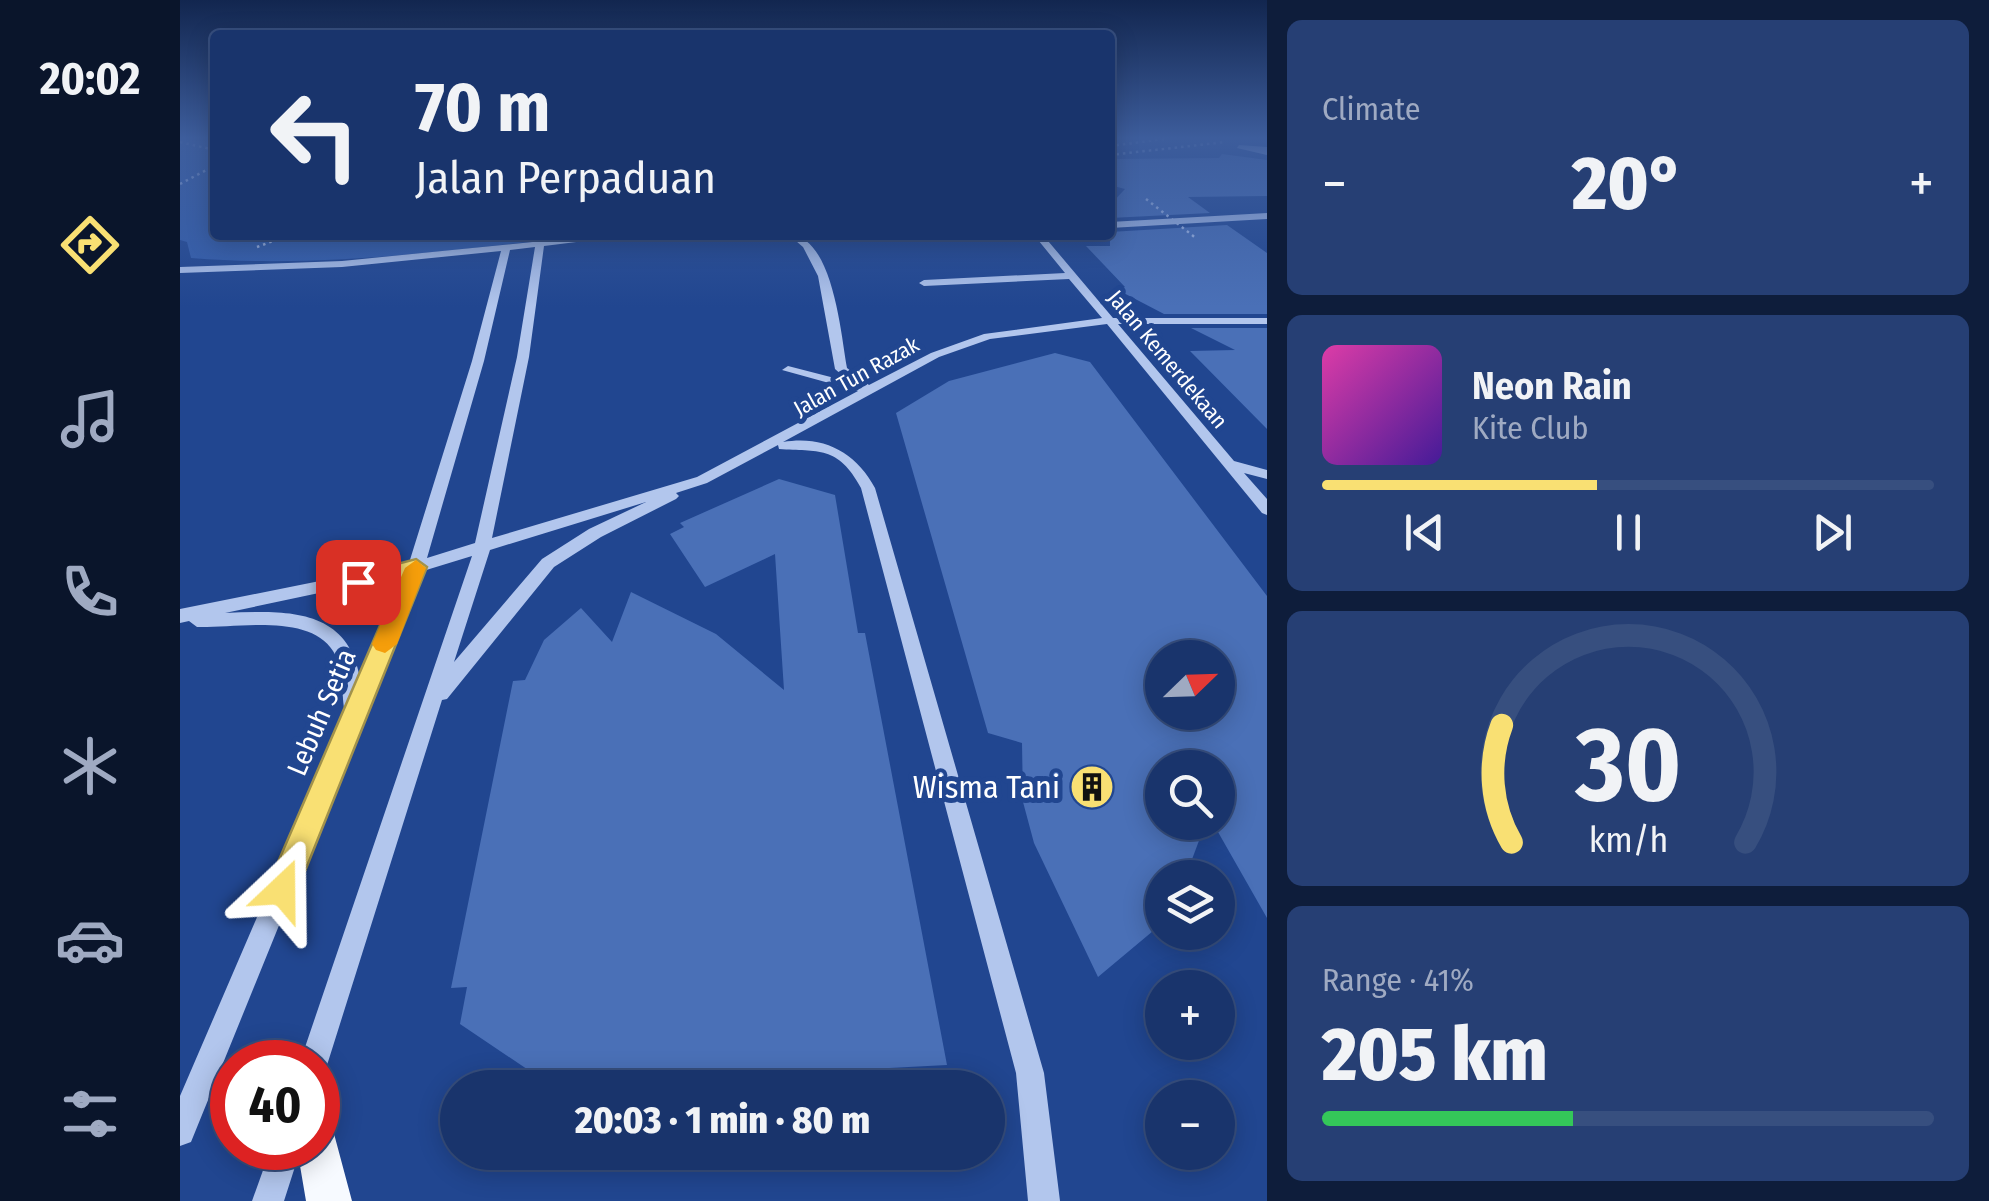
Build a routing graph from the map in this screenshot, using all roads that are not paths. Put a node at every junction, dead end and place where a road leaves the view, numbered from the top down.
1 (1252, 216) junction
2 (1266, 216) edge
3 (1115, 225) edge
4 (1260, 228) dead end
5 (580, 240) edge
6 (800, 240) edge
7 (1042, 240) edge
8 (540, 244) junction
9 (506, 248) junction
10 (180, 270) edge
11 (1068, 276) junction
12 (924, 283) dead end
13 (1108, 320) junction
14 (1266, 321) edge
15 (788, 370) dead end
16 (870, 391) junction
17 (761, 451) junction
18 (1226, 462) junction
19 (1266, 476) edge
20 (702, 480) junction
21 (1266, 510) edge
22 (482, 549) junction
23 (416, 567) junction
24 (180, 618) edge
25 (434, 700) junction
26 (354, 717) junction
27 (321, 1040) edge
28 (180, 1131) edge
29 (279, 1170) edge
30 (323, 1170) edge
31 (268, 1201) edge
32 (329, 1201) edge
33 (1044, 1201) edge

1 - 2 street
1 - 3 street
1 - 4 street
5 - 8 street
6 - 16 street
7 - 11 street, Jalan Kemerdekaan
8 - 9 street
8 - 22 street
9 - 10 street
9 - 23 street, Lebuh Setia
11 - 12 street
11 - 13 street, Jalan Kemerdekaan
13 - 14 street, Jalan Tun Razak
13 - 16 street, Jalan Tun Razak
13 - 18 street, Jalan Kemerdekaan
15 - 16 street
16 - 17 street, Jalan Tun Razak
17 - 20 street, Jalan Tun Razak
17 - 33 street
18 - 19 street
18 - 21 street, Jalan Kemerdekaan
20 - 22 street, Jalan Tun Razak
20 - 25 street
22 - 23 street, Jalan Tun Razak
22 - 25 street
23 - 24 street, Jalan Tun Razak
23 - 26 street, Lebuh Setia
24 - 26 street
25 - 27 street
26 - 28 street, Lebuh Setia
29 - 31 street
30 - 32 main road

